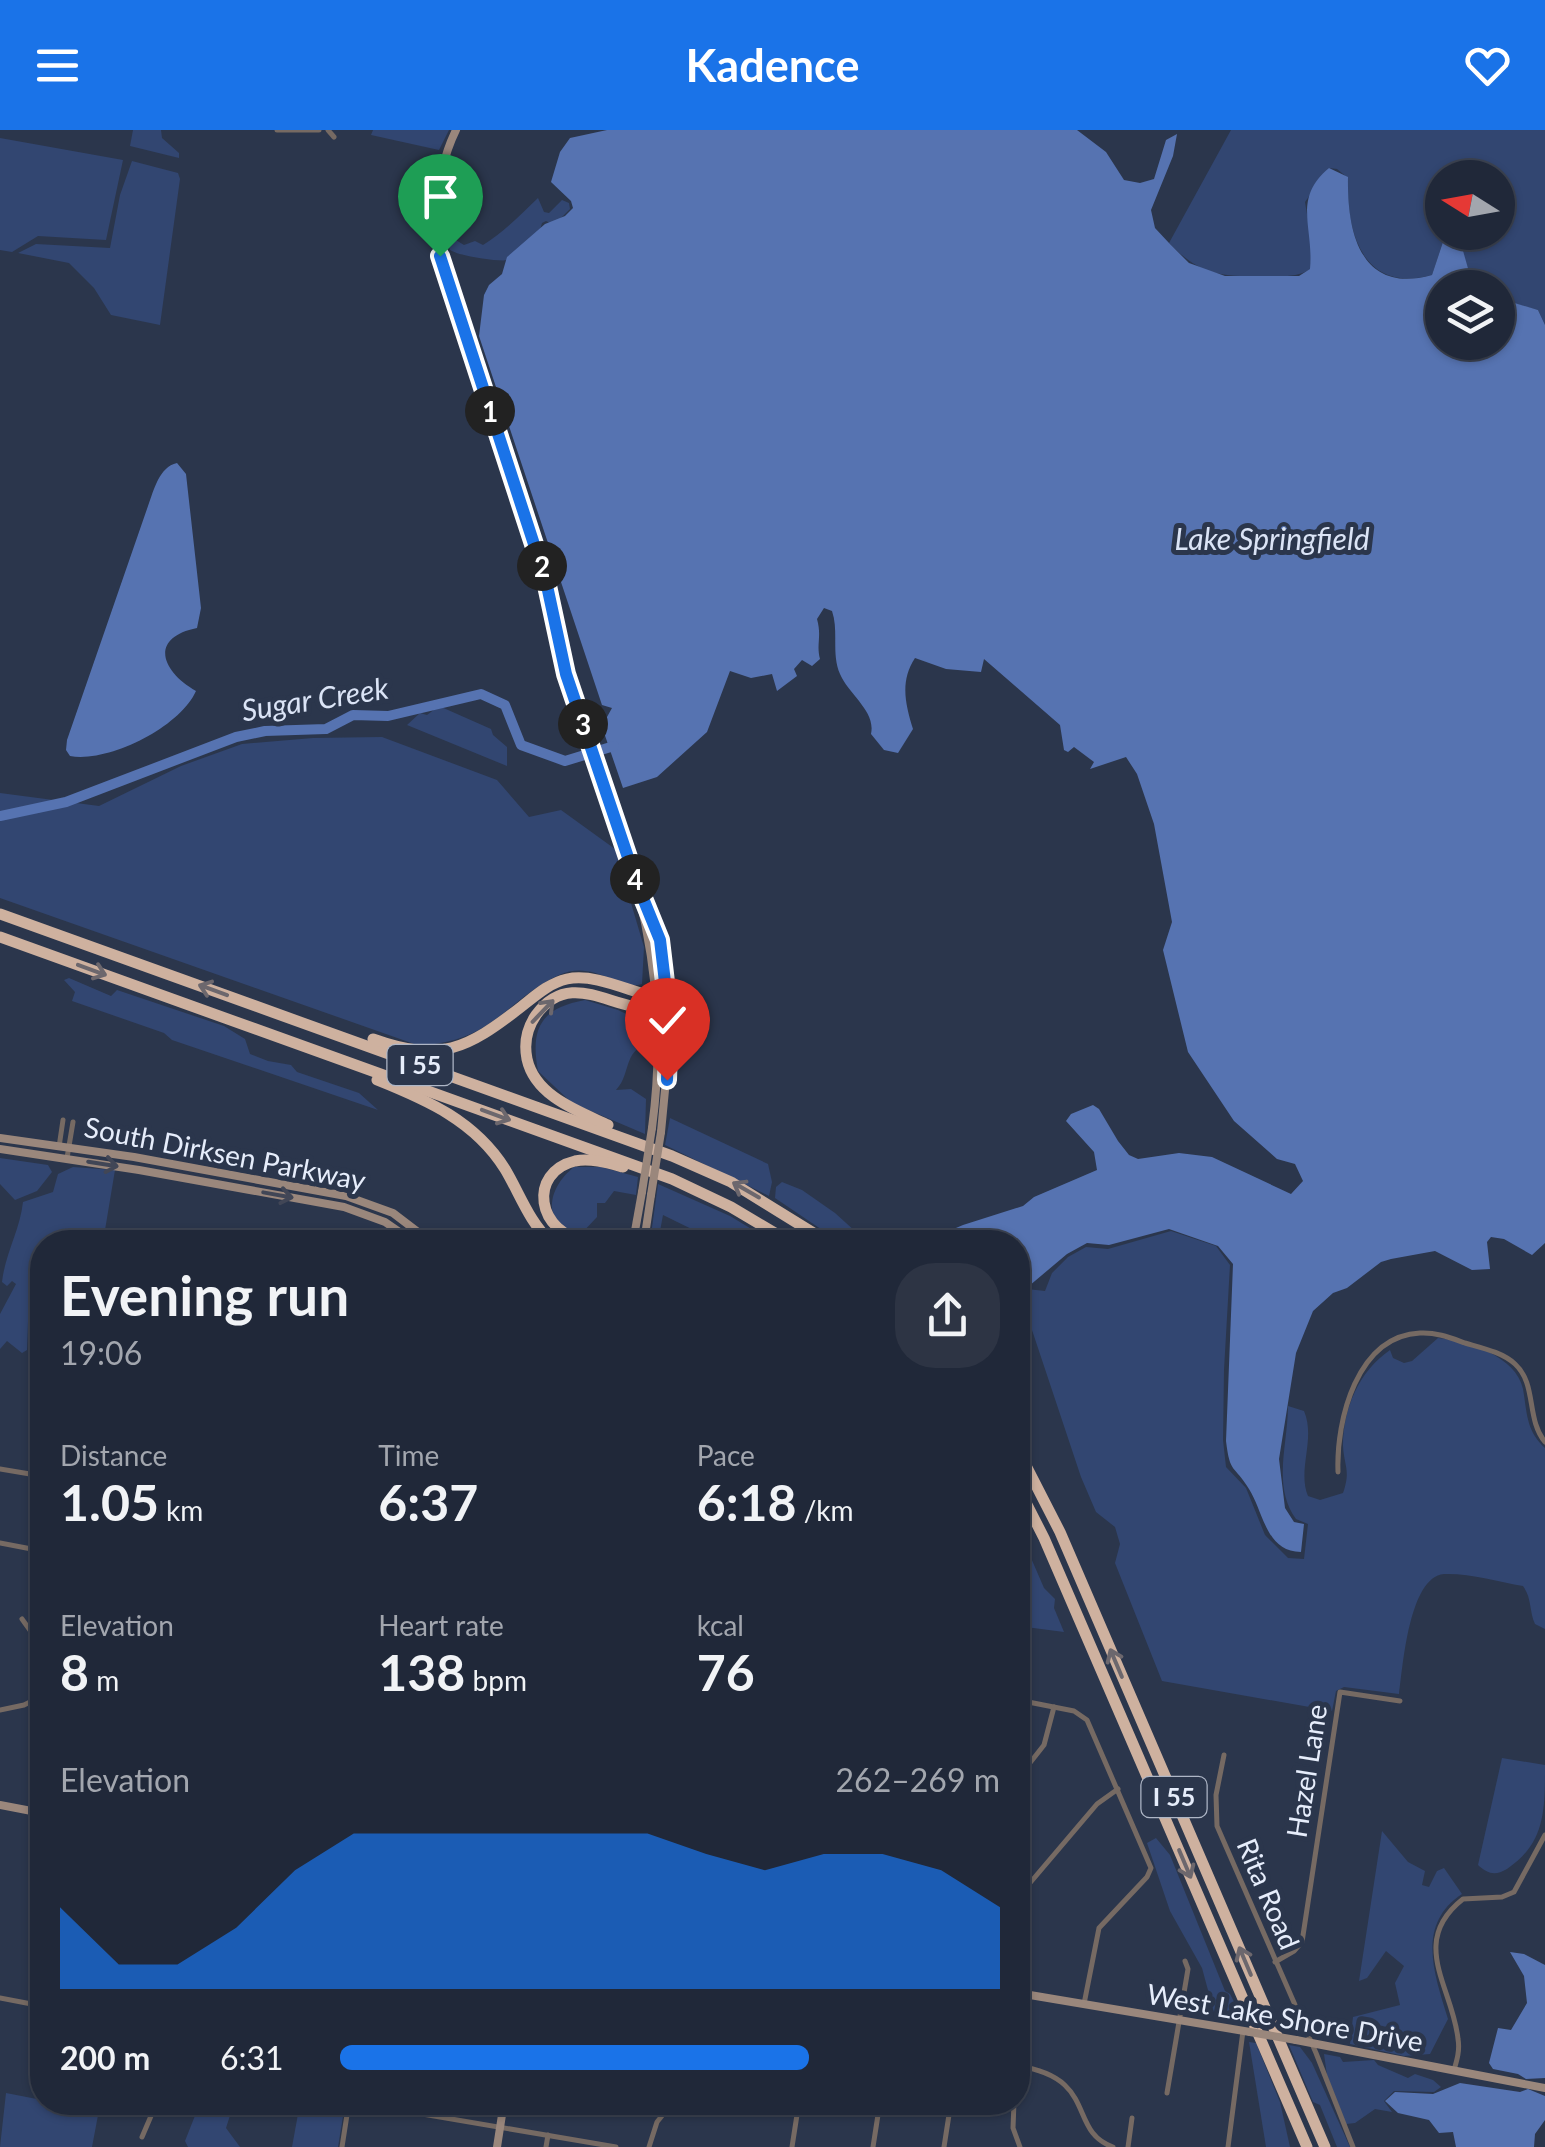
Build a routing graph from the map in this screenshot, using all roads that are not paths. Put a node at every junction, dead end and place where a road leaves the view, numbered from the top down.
1 (277, 130) edge
2 (318, 130) edge
3 (328, 130) edge
4 (456, 130) edge
5 (334, 137) dead end
6 (0, 914) edge
7 (0, 937) edge
8 (595, 994) junction
9 (661, 1002) junction
10 (252, 1004) junction
11 (282, 1038) junction
12 (659, 1042) junction
13 (63, 1120) dead end
14 (72, 1122) dead end
15 (656, 1130) junction
16 (0, 1138) edge
17 (64, 1146) junction
18 (0, 1149) edge
19 (62, 1158) junction
20 (707, 1171) junction
21 (646, 1193) junction
22 (731, 1207) junction
23 (397, 1230) edge
24 (415, 1230) edge
25 (539, 1230) edge
26 (557, 1230) edge
27 (636, 1230) edge
28 (644, 1230) edge
29 (770, 1230) edge
30 (809, 1230) edge
31 (1545, 1442) edge
32 (0, 1468) edge
33 (1338, 1472) dead end
34 (1030, 1473) edge
35 (30, 1474) edge
36 (1030, 1513) edge
37 (0, 1543) edge
38 (30, 1549) edge
39 (22, 1619) dead end
40 (30, 1630) edge
41 (1400, 1701) dead end
42 (30, 1702) edge
43 (1030, 1702) edge
44 (1054, 1707) junction
45 (0, 1710) edge
46 (1224, 1755) dead end
47 (1030, 1761) edge
48 (1118, 1789) junction
49 (0, 1804) edge
50 (30, 1810) edge
51 (1545, 1835) edge
52 (1030, 1883) edge
53 (1185, 1961) dead end
54 (1275, 1962) junction
55 (1030, 1995) edge
56 (0, 1998) edge
57 (30, 2004) edge
58 (1084, 2005) junction
59 (1178, 2020) junction
60 (1247, 2031) junction
61 (1311, 2043) junction
62 (1030, 2069) edge
63 (1454, 2072) junction
64 (1545, 2088) edge
65 (1167, 2092) dead end
66 (151, 2115) edge
67 (348, 2115) edge
68 (432, 2115) edge
69 (502, 2115) edge
70 (664, 2115) edge
71 (797, 2115) edge
72 (878, 2115) edge
73 (949, 2115) edge
74 (1014, 2115) edge
75 (1132, 2118) dead end
76 (501, 2126) junction
77 (1014, 2133) junction
78 (1006, 2134) dead end
79 (548, 2135) junction
80 (142, 2136) dead end
81 (342, 2147) edge
82 (498, 2147) edge
83 (546, 2147) edge
84 (616, 2147) edge
85 (650, 2147) edge
86 (792, 2147) edge
87 (873, 2147) edge
88 (944, 2147) edge
89 (1020, 2147) edge
90 (1114, 2147) edge
91 (1128, 2147) edge
92 (1228, 2147) edge
93 (1307, 2147) edge
94 (1325, 2147) edge
95 (1353, 2147) edge

1 - 2 street
3 - 5 street
4 - 9 main road
10 -> 6 highway, I 55
7 -> 11 highway, I 55
8 - 9 highway
8 - 12 highway
20 -> 8 highway
9 - 10 highway
9 - 12 main road
9 - 15 main road
10 - 20 highway, I 55
11 -> 22 highway, I 55
11 - 25 highway
12 - 15 main road
13 - 17 street
14 - 17 street
15 - 21 main road, bridge
16 - 17 main road, South Dirksen Parkway
17 - 19 street
17 - 24 main road, South Dirksen Parkway
18 - 19 main road, South Dirksen Parkway
19 -> 23 main road, South Dirksen Parkway
30 -> 20 highway, I 55
21 - 27 main road
21 - 28 main road
22 - 26 highway
22 - 29 highway, I 55
31 - 33 street
32 - 35 street
94 -> 34 highway, I 55
36 -> 93 highway, I 55
37 - 38 street
39 - 40 street
41 - 54 street, Hazel Lane
42 - 45 street
43 - 44 street
44 - 47 street
44 - 48 street
46 - 54 street, Rita Road
48 - 52 street
48 - 58 street
49 - 50 main road
51 - 63 street
53 - 59 street
54 - 61 street, Rita Road
55 - 58 main road, West Lake Shore Drive
56 - 57 street
58 - 59 main road, West Lake Shore Drive
59 - 60 main road, West Lake Shore Drive
59 - 65 street
60 - 61 main road, West Lake Shore Drive, bridge
60 - 92 street
61 - 63 main road, West Lake Shore Drive
61 - 95 street, Rita Road
62 - 90 street
63 - 64 main road, West Lake Shore Drive
66 - 80 street
67 - 81 street
68 - 76 street
69 - 76 main road
70 - 85 street
71 - 86 street
72 - 87 street
73 - 88 street
74 - 77 street
75 - 91 street
76 - 79 street
76 - 82 main road
77 - 78 street
77 - 89 street
79 - 83 street
79 - 84 street

